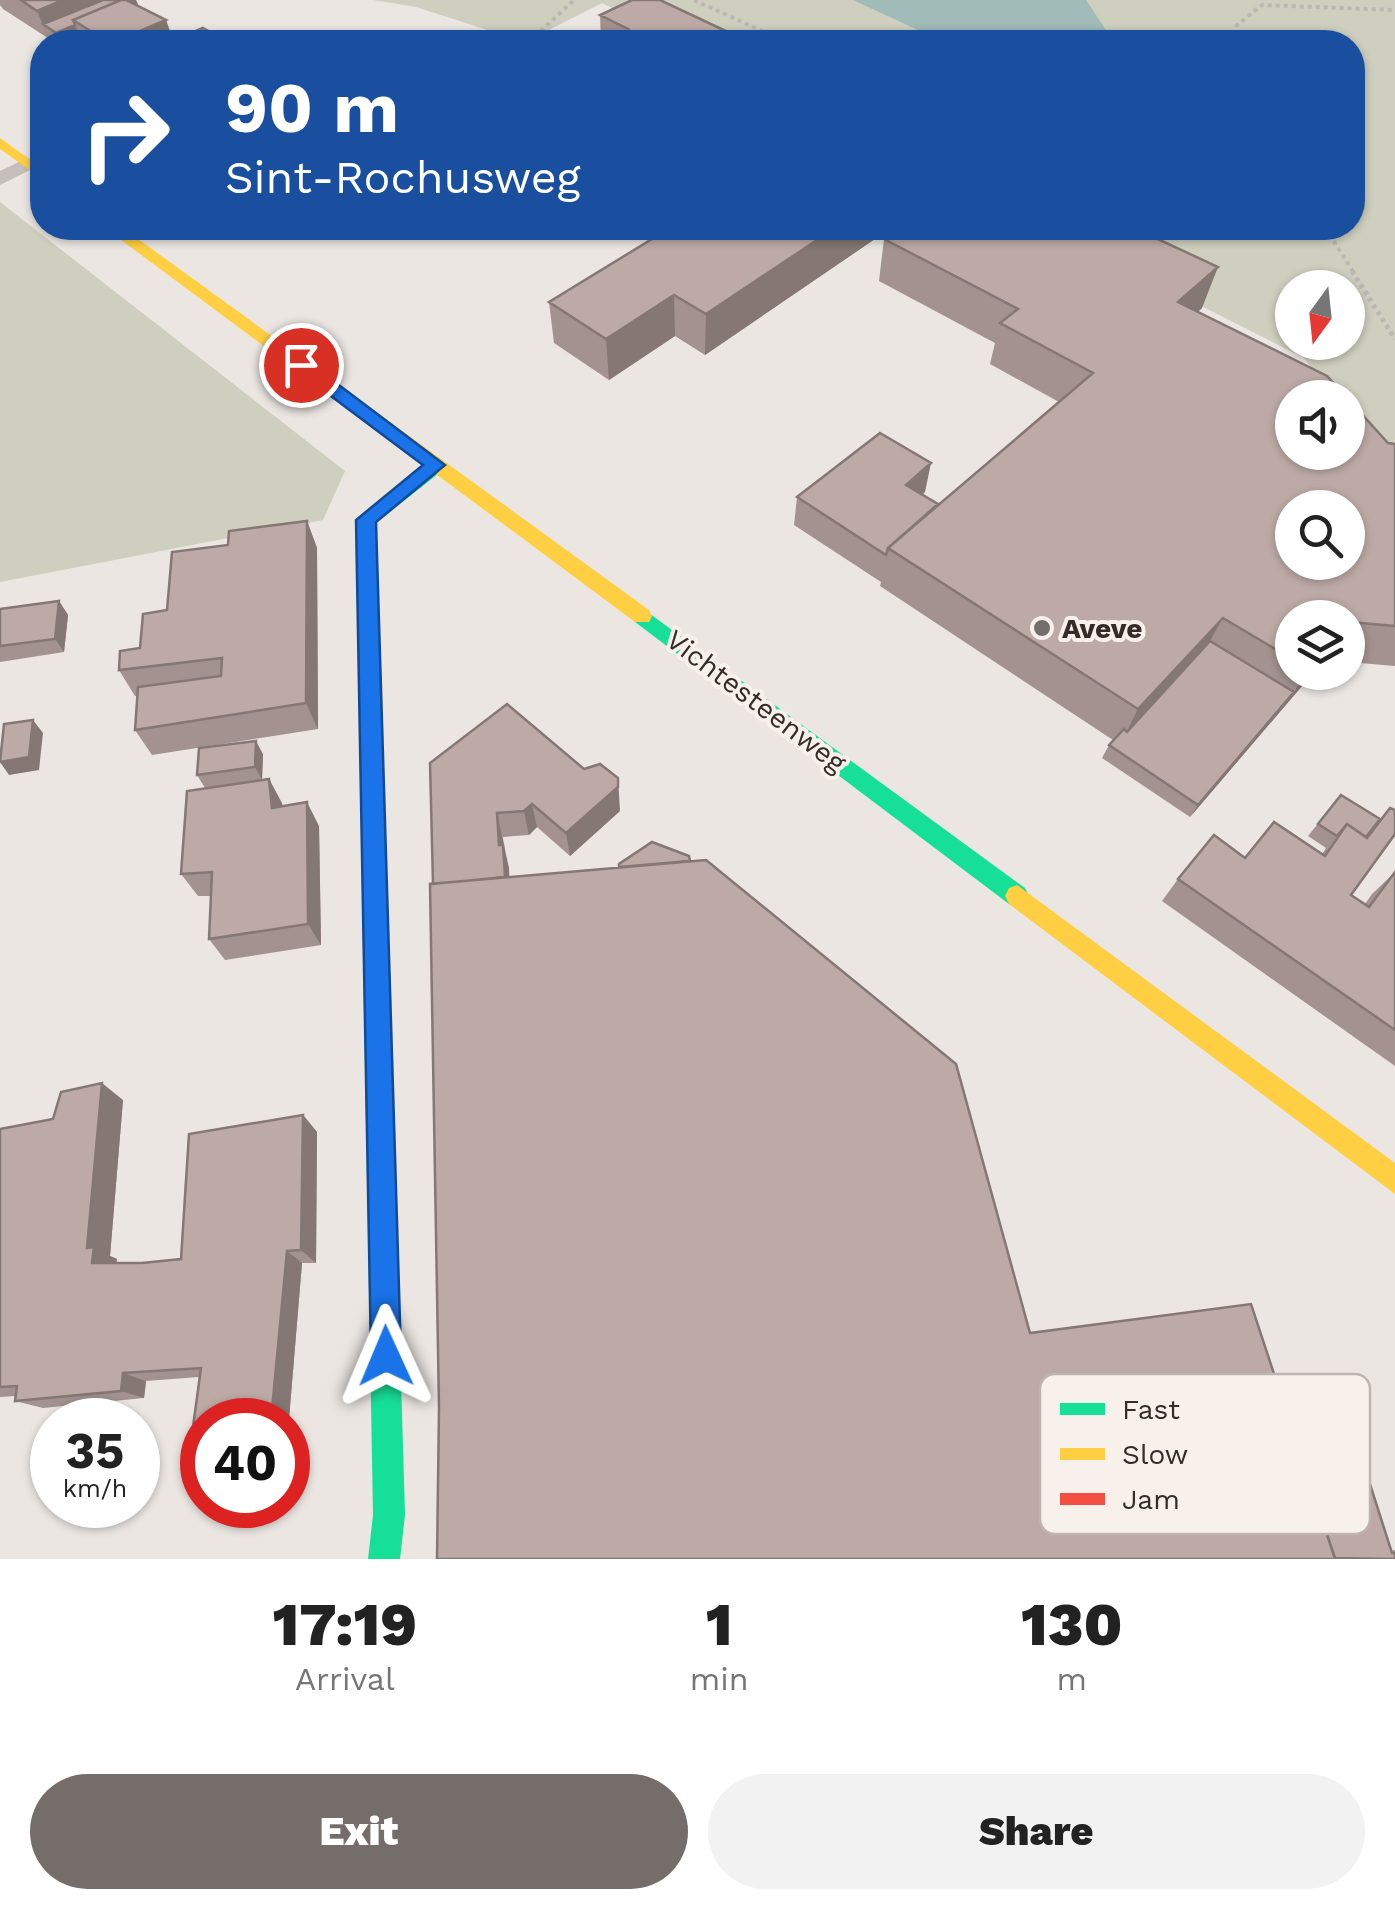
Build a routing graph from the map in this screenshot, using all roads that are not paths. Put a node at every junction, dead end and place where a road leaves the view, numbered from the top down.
1 (0, 142) edge
2 (30, 166) edge
3 (30, 171) edge
4 (0, 178) edge
5 (129, 240) edge
6 (436, 465) junction
7 (1395, 1180) edge
8 (384, 1559) edge

1 - 2 street
3 - 4 lane
5 - 6 street, Vichtesteenweg
6 - 7 street, Vichtesteenweg
6 - 8 street

